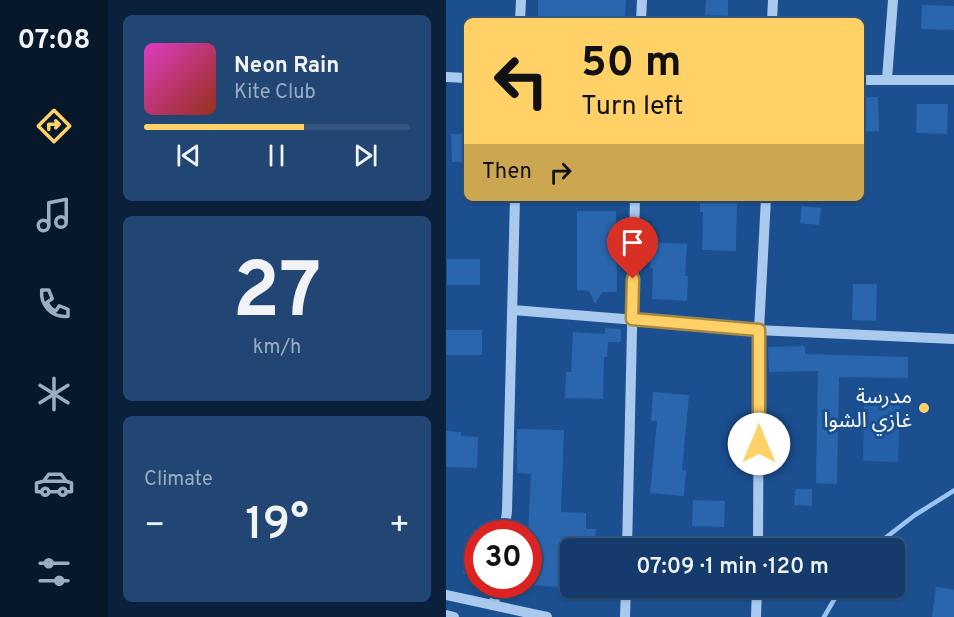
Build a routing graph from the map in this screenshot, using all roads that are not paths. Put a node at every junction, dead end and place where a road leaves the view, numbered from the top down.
1 (521, 0) edge
2 (642, 0) edge
3 (773, 0) edge
4 (893, 0) edge
5 (520, 18) edge
6 (641, 18) edge
7 (772, 18) edge
8 (446, 77) edge
9 (464, 78) edge
10 (887, 79) junction
11 (864, 80) edge
12 (954, 80) edge
13 (515, 201) edge
14 (635, 201) edge
15 (766, 201) edge
16 (513, 310) junction
17 (632, 319) junction
18 (759, 330) junction
19 (954, 339) edge
20 (506, 520) edge
21 (627, 538) edge
22 (758, 538) edge
23 (446, 595) edge
24 (495, 598) edge
25 (626, 598) edge
26 (757, 598) edge
27 (494, 604) junction
28 (446, 615) edge
29 (454, 617) edge
30 (547, 617) edge
31 (625, 617) edge
32 (756, 617) edge

1 - 5 street
2 - 6 street
3 - 7 street
4 - 10 street
8 - 9 street
10 - 11 street
10 - 12 street
13 - 16 street
14 - 17 street
15 - 18 street
16 - 17 street
16 - 20 street
17 - 18 street
17 - 21 street
18 - 19 street
18 - 22 street
23 - 27 street
24 - 27 street
25 - 31 street
26 - 32 street
27 - 30 street
28 - 29 street

